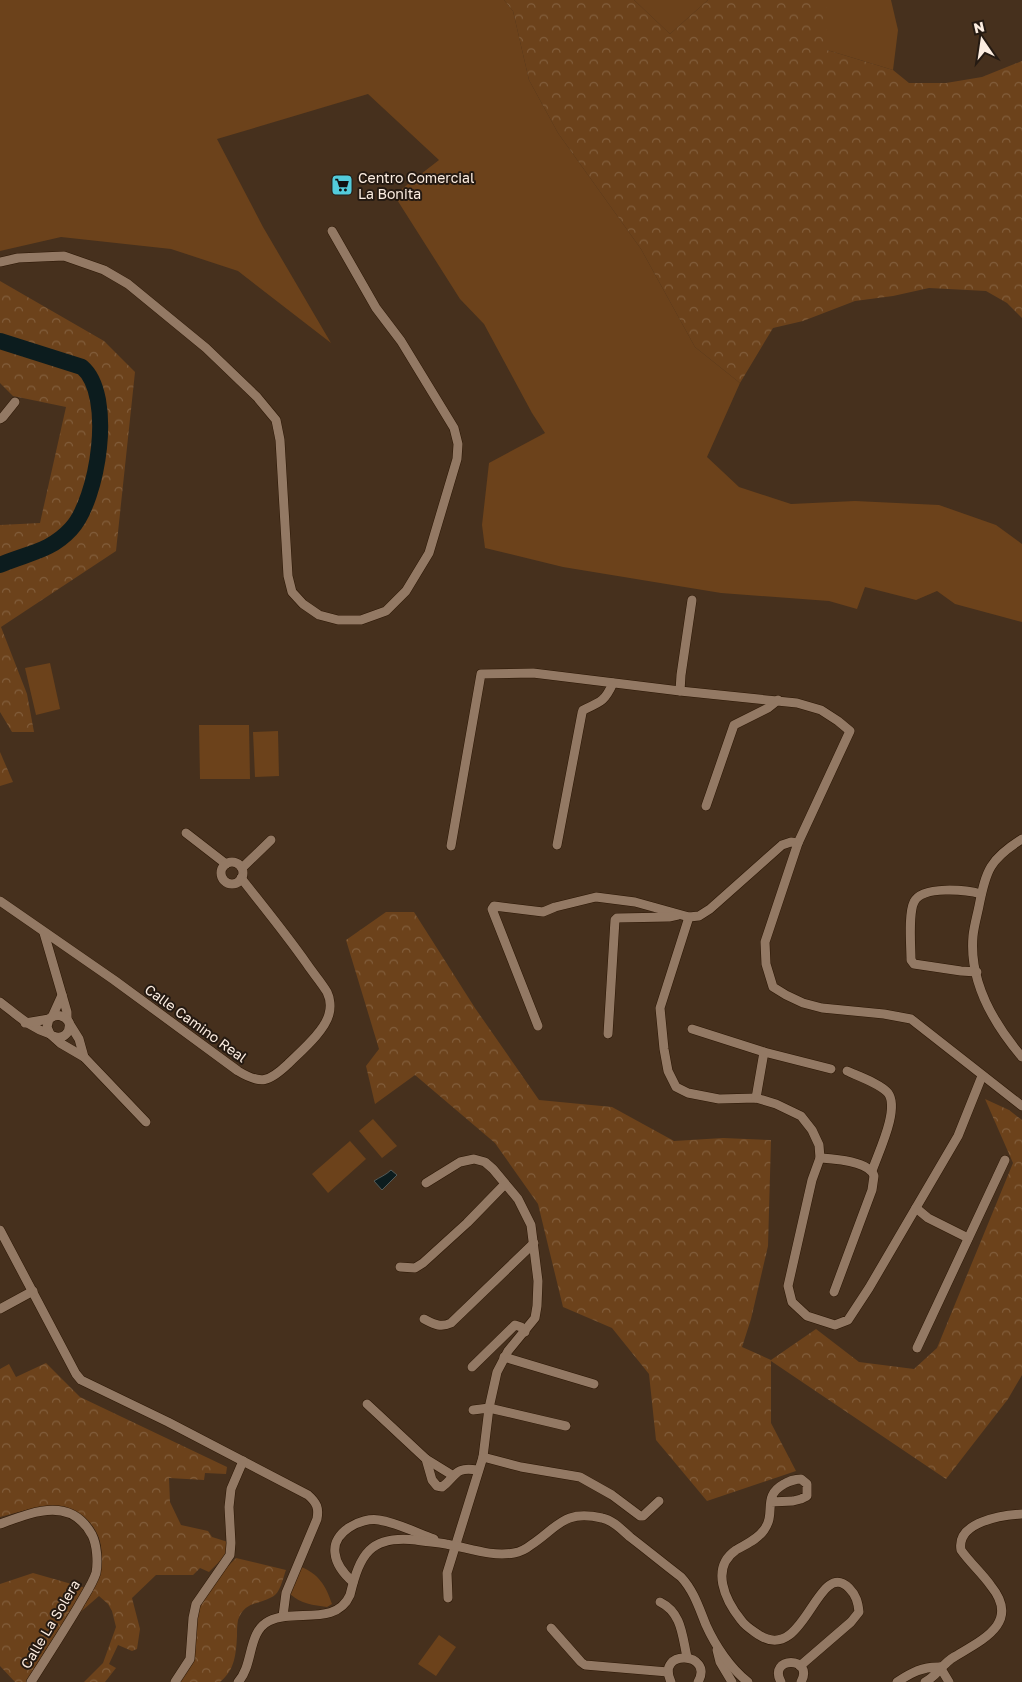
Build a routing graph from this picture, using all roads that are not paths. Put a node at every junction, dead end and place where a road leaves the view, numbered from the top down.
1 (332, 231) dead end
2 (0, 262) edge
3 (15, 402) dead end
4 (0, 419) edge
5 (692, 600) dead end
6 (613, 683) junction
7 (680, 691) junction
8 (778, 700) junction
9 (706, 806) dead end
10 (186, 833) dead end
11 (1022, 838) edge
12 (271, 840) dead end
13 (798, 843) junction
14 (557, 845) dead end
15 (451, 846) dead end
16 (226, 864) junction
17 (242, 868) junction
18 (241, 878) junction
19 (981, 894) junction
20 (0, 901) edge
21 (685, 916) junction
22 (44, 933) junction
23 (976, 972) junction
24 (62, 995) junction
25 (0, 1002) edge
26 (51, 1018) junction
27 (68, 1021) junction
28 (24, 1022) junction
29 (538, 1026) dead end
30 (692, 1029) dead end
31 (608, 1034) dead end
32 (51, 1035) junction
33 (78, 1039) junction
34 (69, 1050) junction
35 (764, 1052) junction
36 (84, 1057) junction
37 (1022, 1057) edge
38 (831, 1069) dead end
39 (847, 1071) dead end
40 (982, 1076) junction
41 (756, 1098) junction
42 (1022, 1106) edge
43 (146, 1122) dead end
44 (820, 1158) junction
45 (1004, 1160) dead end
46 (872, 1171) junction
47 (426, 1183) dead end
48 (505, 1184) junction
49 (916, 1208) junction
50 (0, 1230) edge
51 (968, 1238) junction
52 (534, 1243) junction
53 (400, 1267) dead end
54 (33, 1291) junction
55 (834, 1292) dead end
56 (0, 1309) edge
57 (424, 1319) dead end
58 (525, 1332) junction
59 (917, 1348) dead end
60 (504, 1358) junction
61 (472, 1367) dead end
62 (594, 1384) dead end
63 (367, 1404) dead end
64 (489, 1408) junction
65 (472, 1410) dead end
66 (566, 1426) dead end
67 (483, 1457) junction
68 (426, 1459) junction
69 (243, 1461) junction
70 (477, 1470) junction
71 (452, 1475) junction
72 (659, 1501) dead end
73 (771, 1502) dead end
74 (1022, 1514) edge
75 (0, 1524) edge
76 (452, 1545) junction
77 (354, 1582) junction
78 (448, 1598) dead end
79 (660, 1602) dead end
80 (283, 1616) junction
81 (551, 1628) dead end
82 (715, 1642) junction
83 (687, 1657) junction
84 (800, 1666) junction
85 (940, 1668) junction
86 (668, 1672) junction
87 (700, 1681) edge
88 (31, 1682) edge
89 (175, 1682) edge
90 (238, 1682) edge
91 (671, 1682) edge
92 (732, 1682) edge
93 (748, 1682) edge
94 (781, 1682) edge
95 (801, 1682) edge
96 (897, 1682) edge
97 (925, 1682) edge
98 (949, 1682) edge

1 - 2 street
3 - 4 street
5 - 7 street
6 - 7 street
6 - 14 street
6 - 15 street
7 - 8 street
8 - 9 street
8 - 13 street
10 - 16 street
11 - 19 street
12 - 17 street
13 - 21 street
13 - 40 street
16 - 17 street
16 - 18 street
17 - 18 street
18 - 22 street, Calle Camino Real
19 - 23 street
19 - 23 street
20 - 22 street, Calle Camino Real
21 - 29 street
21 - 31 street
21 - 41 street
22 - 24 street
23 - 37 street
24 - 26 street
24 - 27 street
25 - 28 street
26 - 27 street
26 - 28 street
26 - 32 street
27 - 32 street
27 - 33 street
28 - 32 street
30 - 35 street
32 - 34 street
33 - 34 street
33 - 36 street
34 - 36 street
35 - 38 street
35 - 41 street
36 - 43 street
39 - 46 street
40 - 42 street
40 - 49 street
41 - 44 street
44 - 46 street
44 - 49 street
45 - 51 street
46 - 55 street
47 - 48 street
48 - 52 street
48 - 53 street
49 - 51 street
50 - 54 street
51 - 59 street
52 - 57 street
52 - 58 street
54 - 56 street
54 - 69 street
58 - 60 street
58 - 61 street
60 - 62 street
60 - 64 street
63 - 68 street
64 - 65 street
64 - 66 street
64 - 67 street
67 - 70 street
67 - 72 street
68 - 71 street
68 - 71 street
69 - 80 street
69 - 89 street
70 - 71 street
70 - 76 street
73 - 84 street
74 - 85 street
75 - 88 street, Calle La Solera
76 - 77 street
76 - 77 street
76 - 78 street
76 - 82 street
77 - 80 street
79 - 83 street
80 - 90 street
81 - 86 street
82 - 92 street
82 - 93 street
83 - 86 street
83 - 87 street
84 - 94 street
84 - 95 street
85 - 96 street
85 - 97 street
85 - 98 street
86 - 91 street

